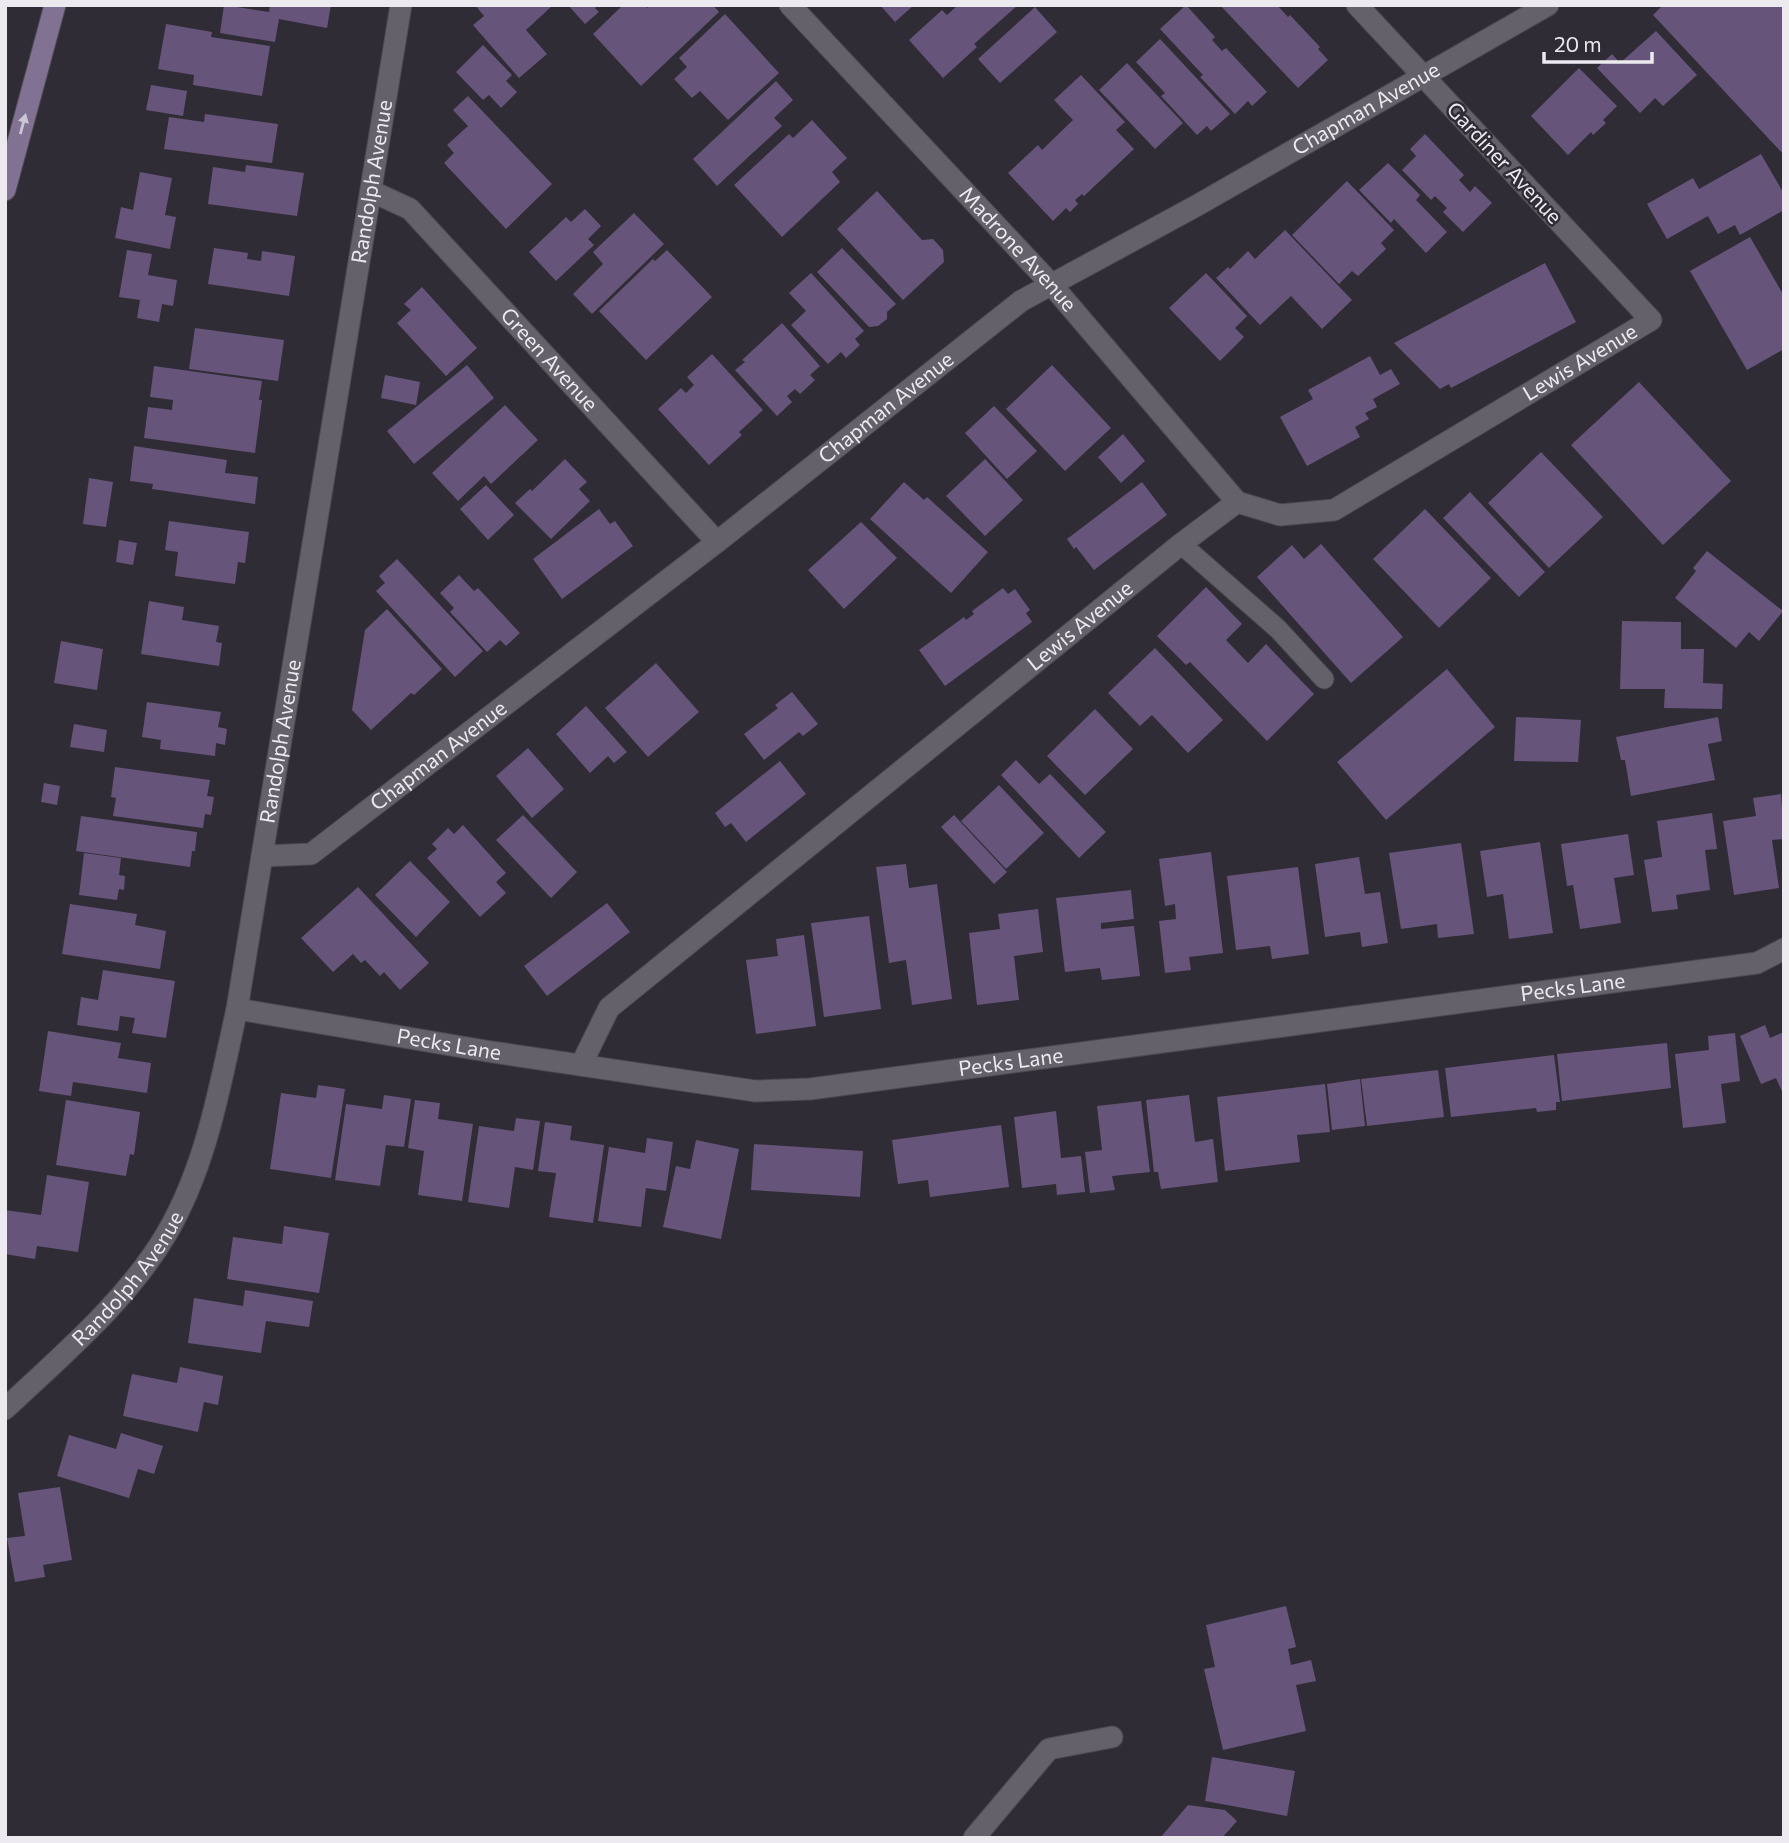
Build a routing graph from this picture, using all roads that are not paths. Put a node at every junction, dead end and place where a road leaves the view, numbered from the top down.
1 (55, 5) edge
2 (401, 5) edge
3 (790, 5) edge
4 (1357, 5) edge
5 (1548, 5) edge
6 (1423, 76) junction
7 (5, 190) edge
8 (371, 191) junction
9 (1051, 284) junction
10 (1651, 320) joint
11 (1237, 502) junction
12 (717, 542) junction
13 (1181, 544) junction
14 (1324, 679) dead end
15 (262, 856) junction
16 (1784, 949) edge
17 (237, 1009) junction
18 (581, 1065) junction
19 (5, 1409) edge
20 (1112, 1737) dead end
21 (974, 1838) edge

7 -> 1 main road
2 - 8 street, Randolph Avenue
3 - 9 street, Madrone Avenue
4 - 6 street, Gardiner Avenue
5 - 6 street, Chapman Avenue
6 - 9 street, Chapman Avenue
6 - 10 street, Gardiner Avenue
8 - 12 street, Green Avenue
8 - 15 street, Randolph Avenue
9 - 11 street, Madrone Avenue
9 - 12 street, Chapman Avenue
10 - 11 street, Lewis Avenue
11 - 13 street, Lewis Avenue
12 - 15 street, Chapman Avenue
13 - 14 lane
13 - 18 street, Lewis Avenue
15 - 17 street, Randolph Avenue
16 - 18 street, Pecks Lane
17 - 18 street, Pecks Lane
17 - 19 street, Randolph Avenue
20 - 21 street

